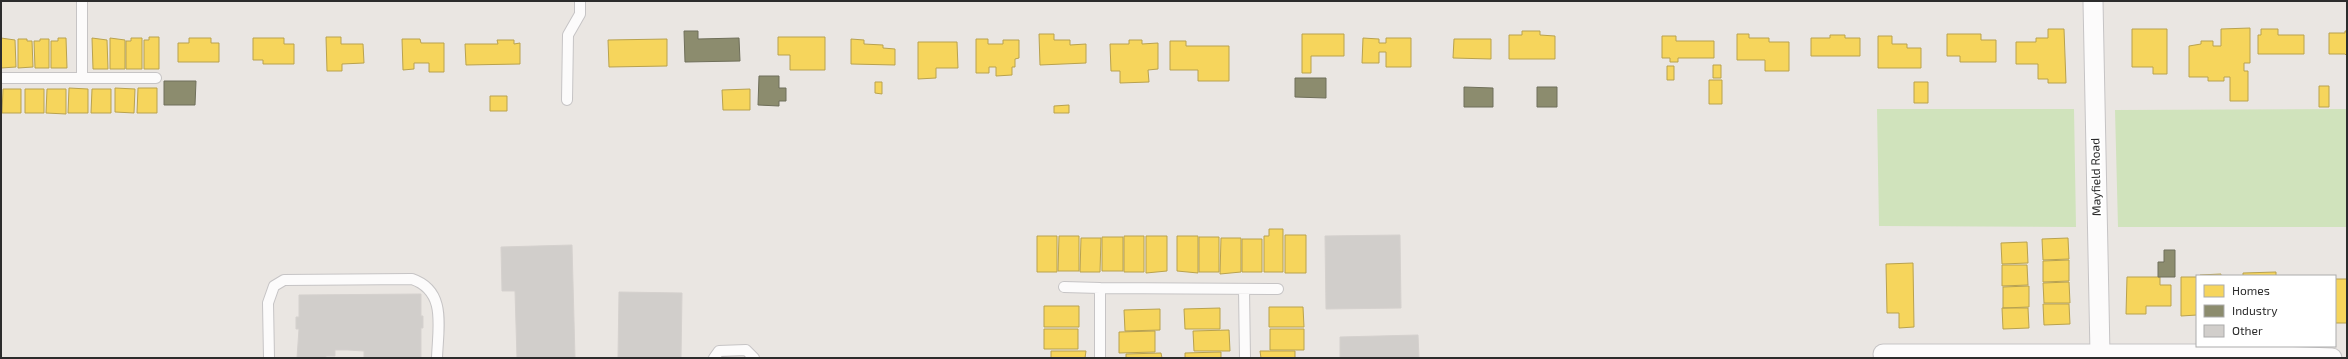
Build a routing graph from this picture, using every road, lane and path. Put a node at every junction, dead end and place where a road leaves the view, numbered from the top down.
1 (82, 1) edge
2 (580, 1) edge
3 (2093, 1) edge
4 (3, 78) dead end
5 (82, 78) junction
6 (156, 78) dead end
7 (567, 100) dead end
8 (1064, 287) dead end
9 (1100, 288) junction
10 (1244, 288) junction
11 (1278, 289) dead end
12 (1883, 354) dead end
13 (2100, 354) junction
14 (1998, 356) edge
15 (2229, 356) edge
16 (269, 358) edge
17 (437, 358) edge
18 (714, 358) edge
19 (754, 358) edge
20 (1100, 358) edge
21 (1245, 358) edge
22 (2332, 358) edge

1 - 5 lane
2 - 7 lane
3 - 13 street, Mayfield Road
4 - 5 lane
5 - 6 lane
8 - 9 lane
9 - 10 lane
9 - 20 lane
10 - 11 lane
10 - 21 lane
12 - 14 street
13 - 14 street
13 - 15 street
15 - 22 street
16 - 17 lane
18 - 19 lane

